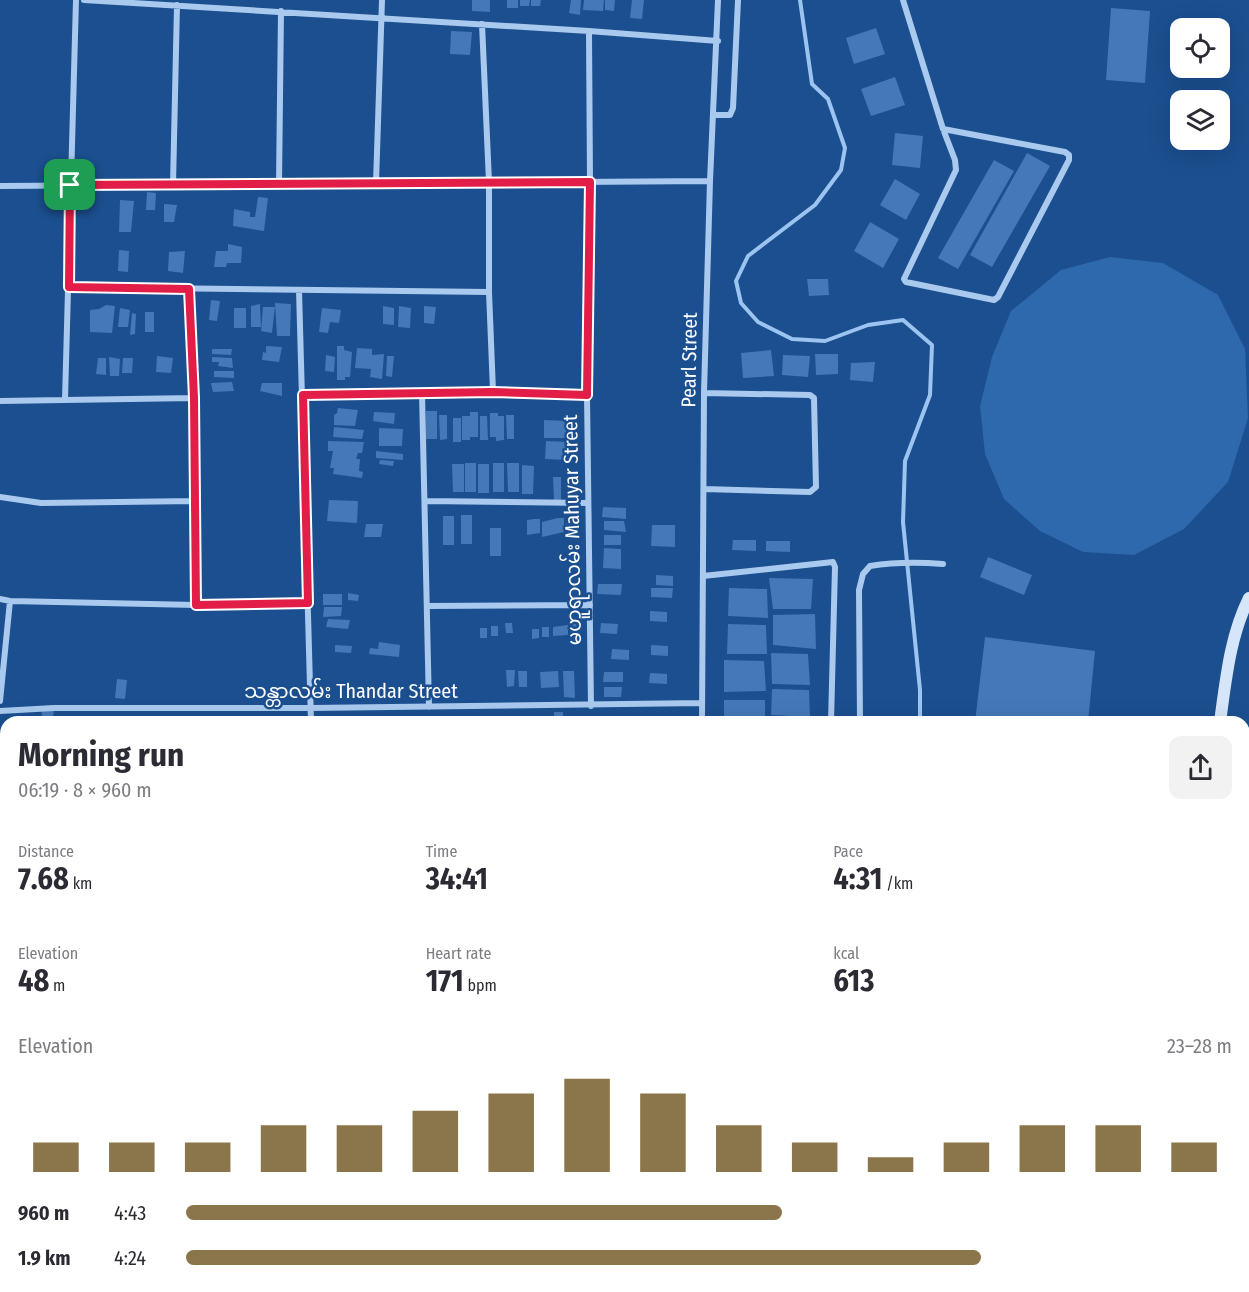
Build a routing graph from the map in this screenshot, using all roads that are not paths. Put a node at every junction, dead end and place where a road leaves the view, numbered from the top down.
1 (76, 0) edge
2 (84, 0) edge
3 (382, 0) edge
4 (718, 0) edge
5 (738, 0) edge
6 (903, 0) edge
7 (177, 5) junction
8 (281, 11) junction
9 (381, 17) junction
10 (482, 24) junction
11 (589, 30) junction
12 (718, 41) junction
13 (714, 114) junction
14 (944, 129) junction
15 (710, 181) junction
16 (489, 182) junction
17 (590, 182) junction
18 (376, 183) junction
19 (279, 184) junction
20 (70, 185) junction
21 (173, 185) junction
22 (0, 186) edge
23 (69, 287) junction
24 (189, 289) junction
25 (299, 290) junction
26 (489, 292) junction
27 (493, 392) junction
28 (422, 393) junction
29 (704, 393) junction
30 (303, 395) junction
31 (587, 395) junction
32 (194, 398) junction
33 (65, 399) junction
34 (0, 401) edge
35 (704, 489) junction
36 (0, 497) edge
37 (195, 501) junction
38 (425, 501) junction
39 (588, 504) junction
40 (943, 564) dead end
41 (703, 576) junction
42 (1249, 598) edge
43 (0, 599) edge
44 (10, 601) junction
45 (308, 603) junction
46 (590, 604) junction
47 (196, 605) junction
48 (427, 606) junction
49 (0, 701) edge
50 (702, 703) junction
51 (591, 706) junction
52 (429, 707) junction
53 (311, 708) junction
54 (0, 711) edge
55 (311, 716) edge
56 (702, 716) edge
57 (831, 716) edge
58 (860, 716) edge
59 (1221, 716) edge

1 - 20 street
2 - 7 street
3 - 9 street
4 - 12 street, Pearl Street
5 - 13 street
6 - 14 street
7 - 8 street
7 - 21 street
8 - 9 street
8 - 19 street
9 - 10 street
9 - 18 street
10 - 11 street
10 - 16 street
11 - 12 street
11 - 17 street, မဟူရာလမ်း Mahuyar Street
12 - 13 street, Pearl Street
13 - 15 street, Pearl Street
14 - 14 street
15 - 17 street
15 - 29 street, Pearl Street
16 - 17 street
16 - 18 street
16 - 26 street
17 - 31 street, မဟူရာလမ်း Mahuyar Street
18 - 19 street
19 - 21 street
20 - 21 street
20 - 22 street
20 - 23 street
23 - 24 street
23 - 33 street
24 - 25 street
24 - 32 street
25 - 26 street
25 - 30 street
26 - 27 street
27 - 28 street
27 - 31 street
28 - 30 street
28 - 38 street
29 - 35 street, Pearl Street
29 - 35 street
30 - 45 street
31 - 39 street, မဟူရာလမ်း Mahuyar Street
32 - 33 street
32 - 37 street
33 - 34 street
35 - 41 street, Pearl Street
36 - 37 street
37 - 47 street
38 - 39 street
38 - 48 street
39 - 46 street, မဟူရာလမ်း Mahuyar Street
40 - 58 street
41 - 50 street, Pearl Street
41 - 57 street
42 - 59 main road
43 - 44 street
44 - 47 street
44 - 49 street
45 - 47 street
45 - 53 street
46 - 48 street
46 - 51 street, မဟူရာလမ်း Mahuyar Street
48 - 52 street
50 - 51 street, သန္တာလမ်း Thandar Street
50 - 56 street, Pearl Street
51 - 52 street, သန္တာလမ်း Thandar Street
52 - 53 street, သန္တာလမ်း Thandar Street
53 - 54 street, သန္တာလမ်း Thandar Street
53 - 55 street

